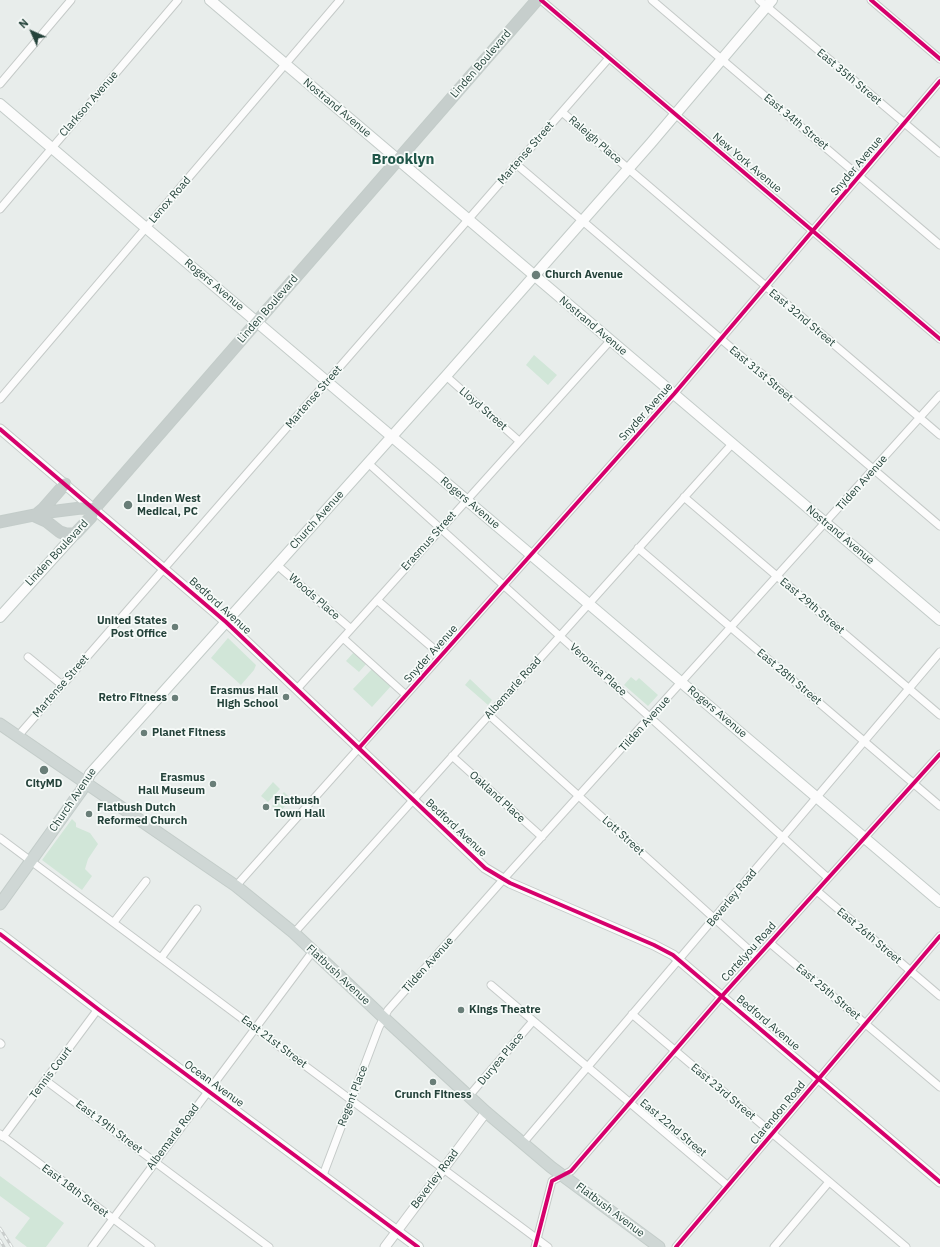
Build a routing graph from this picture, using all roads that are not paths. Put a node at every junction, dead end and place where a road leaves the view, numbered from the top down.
1 (71, 0) edge
2 (178, 0) edge
3 (210, 0) edge
4 (340, 0) edge
5 (537, 0) edge
6 (541, 0) edge
7 (652, 0) edge
8 (870, 0) edge
9 (766, 2) edge
10 (609, 58) junction
11 (940, 59) edge
12 (723, 60) junction
13 (286, 65) junction
14 (940, 81) edge
15 (0, 84) edge
16 (0, 104) edge
17 (562, 112) junction
18 (676, 114) junction
19 (904, 123) junction
20 (52, 148) junction
21 (940, 153) edge
22 (398, 160) junction
23 (516, 164) junction
24 (628, 169) junction
25 (860, 176) junction
26 (0, 209) edge
27 (468, 220) junction
28 (582, 221) junction
29 (146, 228) junction
30 (813, 231) junction
31 (940, 244) edge
32 (534, 276) junction
33 (766, 287) junction
34 (257, 322) junction
35 (940, 339) edge
36 (721, 340) junction
37 (610, 341) junction
38 (446, 376) junction
39 (327, 382) junction
40 (674, 394) junction
41 (940, 395) edge
42 (0, 399) edge
43 (920, 418) junction
44 (0, 429) edge
45 (940, 435) edge
46 (392, 437) junction
47 (520, 441) junction
48 (732, 444) junction
49 (368, 463) junction
50 (874, 469) junction
51 (65, 484) junction
52 (684, 497) junction
53 (466, 500) junction
54 (94, 509) junction
55 (35, 516) junction
56 (0, 522) edge
57 (825, 523) junction
58 (940, 526) edge
59 (441, 529) junction
60 (75, 534) junction
61 (638, 548) junction
62 (531, 555) junction
63 (277, 565) junction
64 (164, 568) junction
65 (777, 576) junction
66 (504, 586) junction
67 (377, 600) junction
68 (589, 604) junction
69 (0, 617) edge
70 (940, 620) edge
71 (226, 622) junction
72 (731, 628) junction
73 (351, 629) junction
74 (560, 636) junction
75 (343, 638) junction
76 (940, 652) edge
77 (441, 655) junction
78 (28, 657) dead end
79 (682, 682) junction
80 (62, 686) junction
81 (909, 688) junction
82 (297, 689) junction
83 (406, 694) junction
84 (940, 715) edge
85 (489, 716) junction
86 (650, 717) junction
87 (0, 724) edge
88 (18, 736) junction
89 (864, 741) junction
90 (359, 748) junction
91 (940, 754) edge
92 (452, 756) junction
93 (86, 783) junction
94 (914, 784) junction
95 (579, 797) junction
96 (817, 797) junction
97 (414, 800) junction
98 (940, 806) edge
99 (542, 837) junction
100 (783, 837) junction
101 (0, 838) edge
102 (865, 838) junction
103 (31, 861) junction
104 (828, 878) junction
105 (503, 880) junction
106 (146, 881) dead end
107 (236, 886) junction
108 (817, 891) junction
109 (940, 902) edge
110 (0, 904) edge
111 (197, 909) dead end
112 (714, 918) junction
113 (114, 922) junction
114 (294, 933) junction
115 (0, 934) edge
116 (940, 936) edge
117 (770, 943) junction
118 (313, 951) junction
119 (757, 957) junction
120 (161, 958) junction
121 (679, 960) junction
122 (910, 971) junction
123 (491, 985) dead end
124 (722, 996) junction
125 (940, 996) edge
126 (98, 1009) junction
127 (632, 1014) junction
128 (383, 1017) junction
129 (533, 1021) junction
130 (866, 1024) junction
131 (255, 1028) junction
132 (674, 1050) junction
133 (587, 1067) junction
134 (819, 1079) junction
135 (45, 1080) junction
136 (940, 1087) edge
137 (208, 1090) junction
138 (469, 1096) junction
139 (352, 1100) junction
140 (630, 1103) junction
141 (486, 1112) junction
142 (772, 1133) junction
143 (2, 1136) edge
144 (523, 1143) junction
145 (155, 1162) junction
146 (443, 1169) junction
147 (323, 1175) junction
148 (562, 1175) junction
149 (829, 1182) junction
150 (940, 1182) edge
151 (728, 1186) junction
152 (113, 1218) junction
153 (397, 1231) junction
154 (537, 1239) junction
155 (92, 1247) edge
156 (151, 1247) edge
157 (269, 1247) edge
158 (385, 1247) edge
159 (418, 1247) edge
160 (535, 1247) edge
161 (548, 1247) edge
162 (659, 1247) edge
163 (676, 1247) edge
164 (774, 1247) edge
165 (906, 1247) edge

1 - 15 street
2 - 20 street, Clarkson Avenue
3 - 13 main road, Nostrand Avenue
4 - 13 street, Lenox Road
5 - 22 highway, Linden Boulevard
6 - 10 street, New York Avenue
7 - 12 street, East 34th Street
8 - 11 street
9 - 12 main road, Church Avenue
9 - 19 street, East 35th Street
10 - 17 street, Martense Street
10 - 18 street, New York Avenue
12 - 18 main road, Church Avenue
12 - 25 street, East 34th Street
13 - 22 main road, Nostrand Avenue
13 - 29 street, Lenox Road
14 - 19 street, Snyder Avenue
16 - 20 main road, Rogers Avenue
17 - 23 street, Martense Street
17 - 24 street, Raleigh Place
18 - 24 main road, Church Avenue
18 - 30 street, New York Avenue
19 - 21 street, East 35th Street
19 - 25 street, Snyder Avenue
20 - 26 street, Clarkson Avenue
20 - 29 main road, Rogers Avenue
22 - 27 main road, Nostrand Avenue
22 - 34 highway, Linden Boulevard
23 - 27 street, Martense Street
23 - 28 street, East 31st Street
24 - 28 main road, Church Avenue
24 - 33 street, East 32nd Street
25 - 30 street, Snyder Avenue
25 - 31 street, East 34th Street
27 - 32 main road, Nostrand Avenue
27 - 39 street, Martense Street
28 - 32 main road, Church Avenue
28 - 36 street, East 31st Street
29 - 34 main road, Rogers Avenue
29 - 42 street, Lenox Road
30 - 33 street, Snyder Avenue
30 - 35 street, New York Avenue
32 - 37 main road, Nostrand Avenue
32 - 38 main road, Church Avenue
33 - 36 street, Snyder Avenue
33 - 43 street, East 32nd Street
34 - 39 main road, Rogers Avenue
34 - 54 highway, Linden Boulevard
36 - 40 street, Snyder Avenue
36 - 50 street, East 31st Street
37 - 40 main road, Nostrand Avenue
37 - 47 street, Erasmus Street
38 - 46 main road, Church Avenue
38 - 47 street, Lloyd Street
39 - 46 main road, Rogers Avenue
39 - 64 street, Martense Street
40 - 48 main road, Nostrand Avenue
40 - 62 street, Snyder Avenue
41 - 43 street, Tilden Avenue
43 - 45 street, East 32nd Street
43 - 50 street, Tilden Avenue
44 - 51 street, Bedford Avenue
46 - 49 main road, Church Avenue
46 - 53 main road, Rogers Avenue
47 - 53 street, Erasmus Street
48 - 52 street, Albemarle Road
48 - 57 main road, Nostrand Avenue
49 - 59 street, Veronica Place
49 - 63 main road, Church Avenue
50 - 57 street, Tilden Avenue
50 - 58 street, East 31st Street
51 - 54 street, Bedford Avenue
51 - 55 highway
52 - 61 street, Albemarle Road
52 - 65 street, East 29th Street
53 - 59 street, Erasmus Street
53 - 62 main road, Rogers Avenue
54 - 55 highway
54 - 60 highway, Linden Boulevard
54 - 64 street, Bedford Avenue
55 - 56 highway
55 - 60 highway
57 - 65 street, Tilden Avenue
57 - 70 main road, Nostrand Avenue
59 - 66 street, Veronica Place
59 - 67 street, Erasmus Street
60 - 69 main road, Linden Boulevard
61 - 68 street, Albemarle Road
61 - 72 street, East 28th Street
62 - 66 street, Snyder Avenue
62 - 68 main road, Rogers Avenue
63 - 71 main road, Church Avenue
63 - 73 street, Woods Place
64 - 71 street, Bedford Avenue
64 - 80 street, Martense Street
65 - 72 street, Tilden Avenue
65 - 81 street, East 29th Street
66 - 74 street, Veronica Place
66 - 77 street, Snyder Avenue
67 - 73 street, Erasmus Street
67 - 77 street
68 - 74 street, Albemarle Road
68 - 79 main road, Rogers Avenue
71 - 82 street, Bedford Avenue
71 - 93 main road, Church Avenue
72 - 79 street, Tilden Avenue
72 - 89 street, East 28th Street
73 - 75 street, Erasmus Street
74 - 85 street, Albemarle Road
74 - 86 street, Veronica Place
75 - 82 street, Erasmus Street
75 - 83 street
76 - 81 street, Beverley Road
77 - 83 street, Snyder Avenue
78 - 80 street
79 - 86 street, Tilden Avenue
79 - 96 main road, Rogers Avenue
80 - 88 street, Martense Street
81 - 84 street, East 29th Street
81 - 89 street, Beverley Road
82 - 90 street, Bedford Avenue
83 - 90 street, Snyder Avenue
85 - 92 street, Albemarle Road
85 - 95 street, Lott Street
86 - 95 street, Tilden Avenue
86 - 100 street, Veronica Place
87 - 88 main road, Flatbush Avenue
88 - 93 main road, Flatbush Avenue
89 - 94 street, East 28th Street
89 - 96 street, Beverley Road
90 - 97 street, Bedford Avenue
90 - 107 street, Snyder Avenue
91 - 94 street, Cortelyou Road
92 - 97 street, Albemarle Road
92 - 99 street, Oakland Place
93 - 103 main road, Church Avenue
93 - 107 main road, Flatbush Avenue
94 - 98 street, East 28th Street
94 - 102 street, Cortelyou Road
95 - 99 street, Tilden Avenue
95 - 112 street, Lott Street
96 - 100 street, Beverley Road
96 - 102 main road, Rogers Avenue
97 - 105 street, Bedford Avenue
97 - 114 street, Albemarle Road
99 - 105 street, Tilden Avenue
100 - 104 street, Veronica Place
100 - 112 street, Beverley Road
101 - 103 street, East 21st Street
102 - 104 street, Cortelyou Road
102 - 109 main road, Rogers Avenue
103 - 110 main road, Church Avenue
103 - 113 street, East 21st Street
104 - 108 street, Cortelyou Road
105 - 121 street, Bedford Avenue
105 - 128 street, Tilden Avenue
106 - 113 street
107 - 114 main road, Flatbush Avenue
108 - 117 street, Cortelyou Road
108 - 122 street, East 26th Street
111 - 120 street
112 - 119 street, Lott Street
112 - 121 street, Beverley Road
113 - 120 street, East 21st Street
114 - 118 main road, Flatbush Avenue
115 - 126 main road, Ocean Avenue
116 - 122 street, Clarendon Road
117 - 119 street, Cortelyou Road
117 - 130 street, East 25th Street
118 - 128 main road, Flatbush Avenue
118 - 131 street, Albemarle Road
119 - 124 street, Cortelyou Road
120 - 131 street, East 21st Street
121 - 124 street, Bedford Avenue
121 - 127 street, Beverley Road
122 - 125 street, East 26th Street
122 - 130 street, Clarendon Road
123 - 129 street, East 22nd Street
124 - 132 street, Cortelyou Road
124 - 134 street, Bedford Avenue
126 - 135 street, Tennis Court
126 - 137 main road, Ocean Avenue
127 - 132 street, East 23rd Street
127 - 133 street, Beverley Road
128 - 138 main road, Flatbush Avenue
128 - 139 street, Regent Place
129 - 133 street, East 22nd Street
129 - 138 street, Duryea Place
130 - 134 street, Clarendon Road
130 - 136 street, East 25th Street
131 - 137 street, Albemarle Road
131 - 139 street, East 21st Street
132 - 140 street, Cortelyou Road
132 - 142 street, East 23rd Street
133 - 140 street, East 22nd Street
133 - 144 street, Beverley Road
134 - 142 street, Clarendon Road
134 - 150 street, Bedford Avenue
135 - 143 street, Tennis Court
135 - 145 street, East 19th Street
137 - 145 street, Albemarle Road
137 - 147 main road, Ocean Avenue
138 - 141 main road, Flatbush Avenue
139 - 146 street, East 21st Street
139 - 147 street, Regent Place
140 - 148 street, Cortelyou Road
140 - 151 street, East 22nd Street
141 - 144 main road, Flatbush Avenue
141 - 146 street, Beverley Road
142 - 149 street, East 23rd Street
142 - 151 street, Clarendon Road
143 - 152 street, East 18th Street
144 - 148 main road, Flatbush Avenue
145 - 152 street, Albemarle Road
145 - 157 street, East 19th Street
146 - 153 street, Beverley Road
146 - 154 street, East 21st Street
147 - 153 main road, Ocean Avenue
148 - 154 street, Cortelyou Road
148 - 162 main road, Flatbush Avenue
149 - 164 street
149 - 165 street, East 23rd Street
151 - 163 street, Clarendon Road
152 - 155 street, Albemarle Road
152 - 156 street, East 18th Street
153 - 158 street, Beverley Road
153 - 159 main road, Ocean Avenue
154 - 160 street, Cortelyou Road
154 - 161 street, East 21st Street

